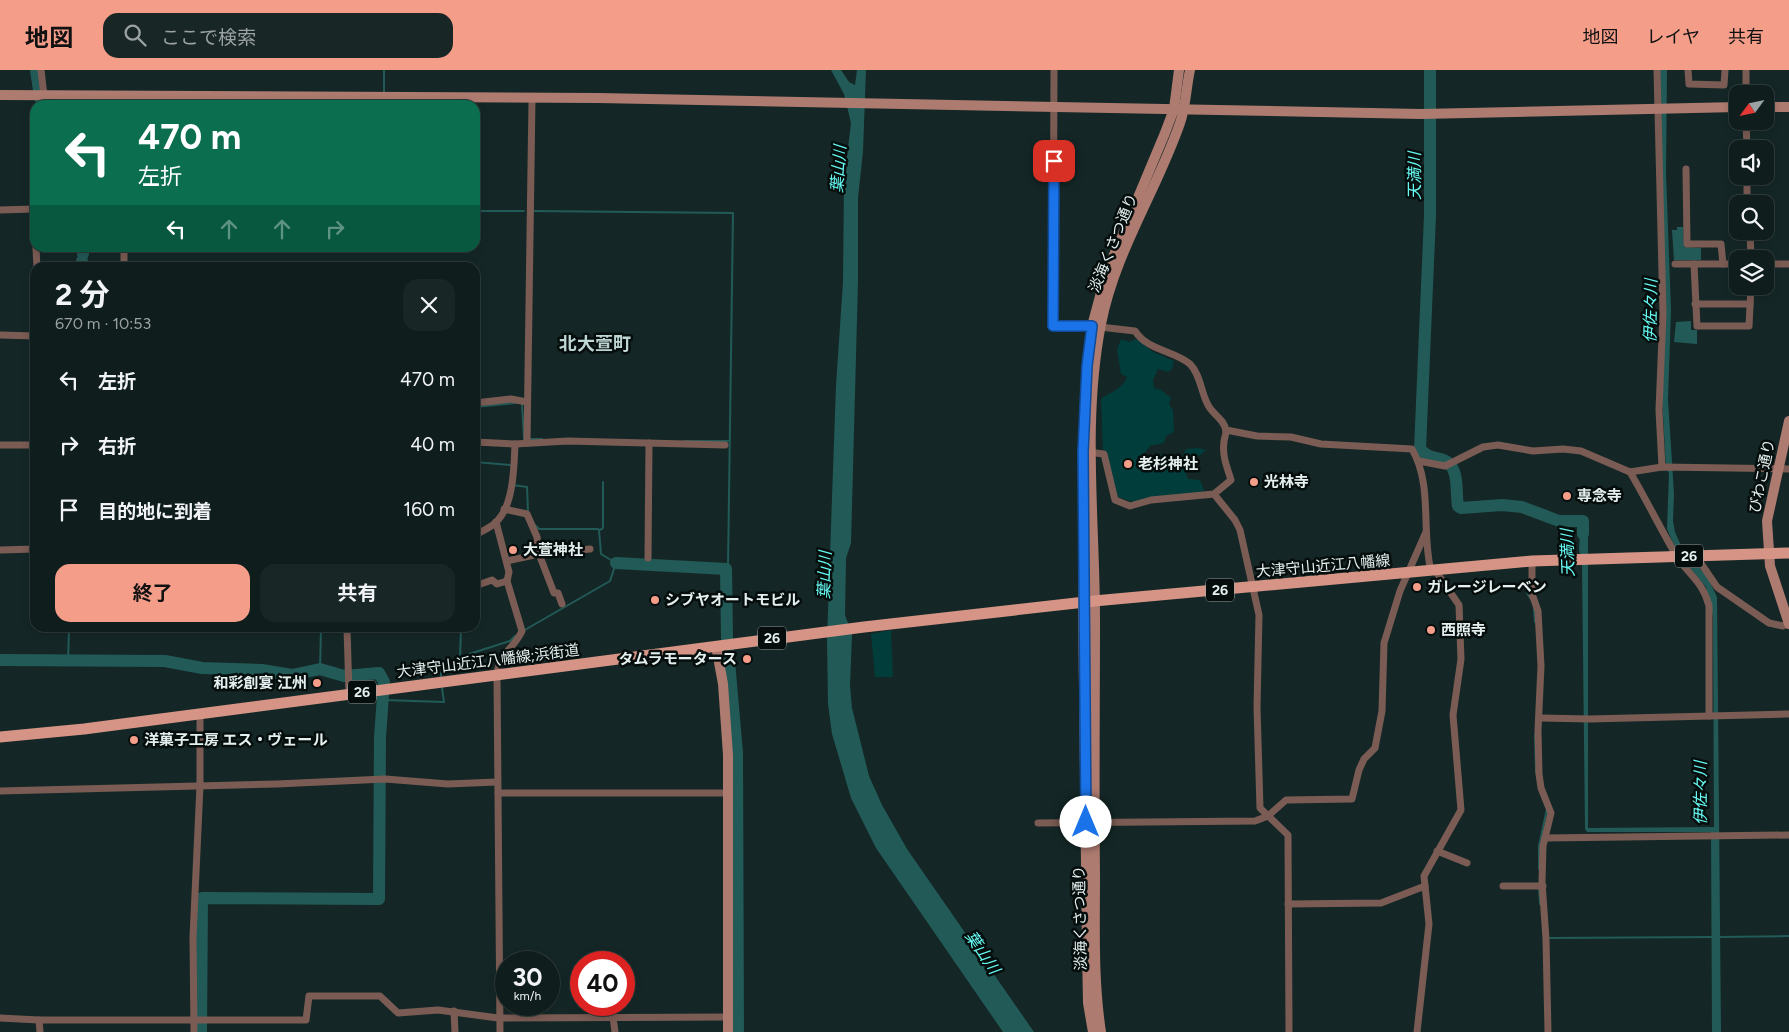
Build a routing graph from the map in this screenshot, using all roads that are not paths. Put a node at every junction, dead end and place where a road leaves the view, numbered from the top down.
1 (41, 70) edge
2 (1054, 70) edge
3 (1179, 70) edge
4 (1190, 70) edge
5 (1657, 70) edge
6 (1688, 70) edge
7 (1725, 70) edge
8 (1746, 70) edge
9 (1746, 85) edge
10 (0, 95) edge
11 (532, 98) junction
12 (39, 99) edge
13 (81, 100) edge
14 (259, 100) edge
15 (1054, 106) junction
16 (1729, 107) edge
17 (1774, 107) edge
18 (1789, 107) edge
19 (1179, 109) junction
20 (1661, 110) junction
21 (1686, 169) dead end
22 (30, 209) edge
23 (0, 210) edge
24 (1676, 264) dead end
25 (1694, 264) junction
26 (1723, 264) junction
27 (1729, 264) edge
28 (1774, 264) edge
29 (1789, 264) edge
30 (1750, 295) edge
31 (1695, 304) junction
32 (1750, 304) junction
33 (1096, 327) junction
34 (0, 335) edge
35 (30, 336) edge
36 (480, 402) edge
37 (527, 402) junction
38 (1789, 421) edge
39 (1226, 430) junction
40 (528, 440) junction
41 (480, 442) edge
42 (649, 443) junction
43 (515, 444) junction
44 (0, 445) edge
45 (30, 445) edge
46 (725, 445) dead end
47 (1087, 452) junction
48 (1419, 461) junction
49 (1663, 467) junction
50 (1778, 469) junction
51 (1789, 469) edge
52 (1630, 472) junction
53 (1214, 494) junction
54 (504, 509) junction
55 (496, 522) junction
56 (480, 532) edge
57 (1426, 532) junction
58 (590, 548) dead end
59 (30, 549) edge
60 (0, 550) edge
61 (1768, 553) junction
62 (1789, 553) edge
63 (539, 554) junction
64 (1677, 556) junction
65 (1696, 556) junction
66 (648, 558) dead end
67 (507, 561) junction
68 (1532, 561) junction
69 (1433, 570) junction
70 (1407, 574) junction
71 (1709, 576) junction
72 (507, 581) junction
73 (1700, 582) junction
74 (480, 584) edge
75 (1253, 587) junction
76 (1089, 602) junction
77 (562, 604) dead end
78 (1789, 624) edge
79 (861, 627) joint
80 (347, 632) edge
81 (724, 645) junction
82 (498, 675) junction
83 (348, 694) junction
84 (200, 714) junction
85 (1789, 714) edge
86 (1709, 716) junction
87 (1540, 718) junction
88 (0, 737) edge
89 (497, 782) junction
90 (200, 786) junction
91 (0, 791) edge
92 (498, 793) junction
93 (728, 793) junction
94 (1268, 816) junction
95 (1090, 822) junction
96 (1038, 823) dead end
97 (1789, 836) edge
98 (1545, 838) junction
99 (1437, 851) junction
100 (1467, 863) dead end
101 (1425, 886) junction
102 (1503, 886) dead end
103 (1542, 886) junction
104 (1288, 904) junction
105 (454, 1011) junction
106 (613, 1017) junction
107 (728, 1017) junction
108 (0, 1018) edge
109 (498, 1018) junction
110 (199, 1019) junction
111 (40, 1020) junction
112 (40, 1032) edge
113 (194, 1032) edge
114 (455, 1032) edge
115 (500, 1032) edge
116 (615, 1032) edge
117 (728, 1032) edge
118 (1093, 1032) edge
119 (1101, 1032) edge
120 (1288, 1032) edge
121 (1417, 1032) edge
122 (1548, 1032) edge

1 - 12 street
2 - 15 street
3 - 19 street, 淡海くさつ通り
4 - 19 street, 淡海くさつ通り
5 - 20 street
6 - 7 street
8 - 9 street
10 - 12 street
11 - 14 street
11 - 15 street
11 - 37 street
12 - 13 street
15 - 19 street
15 - 33 street
16 - 20 street
17 - 18 street
19 - 20 street
19 - 33 street, 淡海くさつ通り
20 - 49 street
21 - 26 street
22 - 23 street
24 - 25 street
25 - 26 street
25 - 31 street
26 - 27 street
28 - 29 street
30 - 32 street
31 - 32 street
31 - 32 street
33 - 39 street
33 - 47 street, 淡海くさつ通り
34 - 35 street
36 - 37 street
37 - 40 street
38 - 50 street, びわこ通り
39 - 48 street
39 - 53 street
40 - 42 street
40 - 43 street
41 - 43 street
42 - 46 street
42 - 66 street
43 - 54 street
44 - 45 street
47 - 53 street
47 - 76 street, 淡海くさつ通り
48 - 52 street
48 - 57 street
49 - 50 street
49 - 52 street
50 - 51 street
50 - 61 street, びわこ通り
52 - 64 street
53 - 75 street
54 - 55 street
54 - 63 street
55 - 56 street
55 - 67 street
57 - 69 street
57 - 70 street
58 - 63 street
59 - 60 street
61 - 62 main road, 大津守山近江八幡線 / 26
61 - 65 main road, 大津守山近江八幡線 / 26
61 - 78 street, びわこ通り
63 - 67 street
63 - 77 street
64 - 65 main road, 大津守山近江八幡線 / 26
64 - 68 main road, 大津守山近江八幡線 / 26
64 - 73 street
65 - 71 street
67 - 72 street
68 - 69 main road, 大津守山近江八幡線 / 26
68 - 87 street
69 - 70 main road, 大津守山近江八幡線 / 26
69 - 99 street
70 - 75 main road, 大津守山近江八幡線 / 26
70 - 94 street
71 - 73 street
71 - 78 street
72 - 74 street
72 - 82 street
73 - 86 street
75 - 76 main road, 大津守山近江八幡線 / 26
75 - 94 street
76 - 79 main road, 大津守山近江八幡線 / 26
76 - 95 street, 淡海くさつ通り
79 - 81 main road, 大津守山近江八幡線;浜街道 / 26
80 - 83 street
81 - 82 main road, 大津守山近江八幡線;浜街道 / 26
81 - 93 street
82 - 83 main road, 大津守山近江八幡線;浜街道 / 26
82 - 89 street
83 - 84 main road, 大津守山近江八幡線;浜街道 / 26
84 - 88 main road, 大津守山近江八幡線;浜街道 / 26
84 - 90 street
85 - 86 street
86 - 87 street
87 - 98 street
89 - 90 street
89 - 92 street
90 - 91 street
90 - 110 street
92 - 93 street
92 - 109 street
93 - 107 street
94 - 95 street
94 - 104 street
95 - 96 street
95 - 118 street, 淡海くさつ通り
95 - 119 street, 淡海くさつ通り
97 - 98 street
98 - 103 street
99 - 100 street
99 - 101 street
101 - 104 street
101 - 121 street
102 - 103 street
103 - 122 street
104 - 120 street
105 - 109 street
105 - 110 street
105 - 114 street
106 - 107 street
106 - 109 street
106 - 116 street
107 - 117 street
108 - 111 street
109 - 115 street
110 - 111 street
110 - 113 street
111 - 112 street

